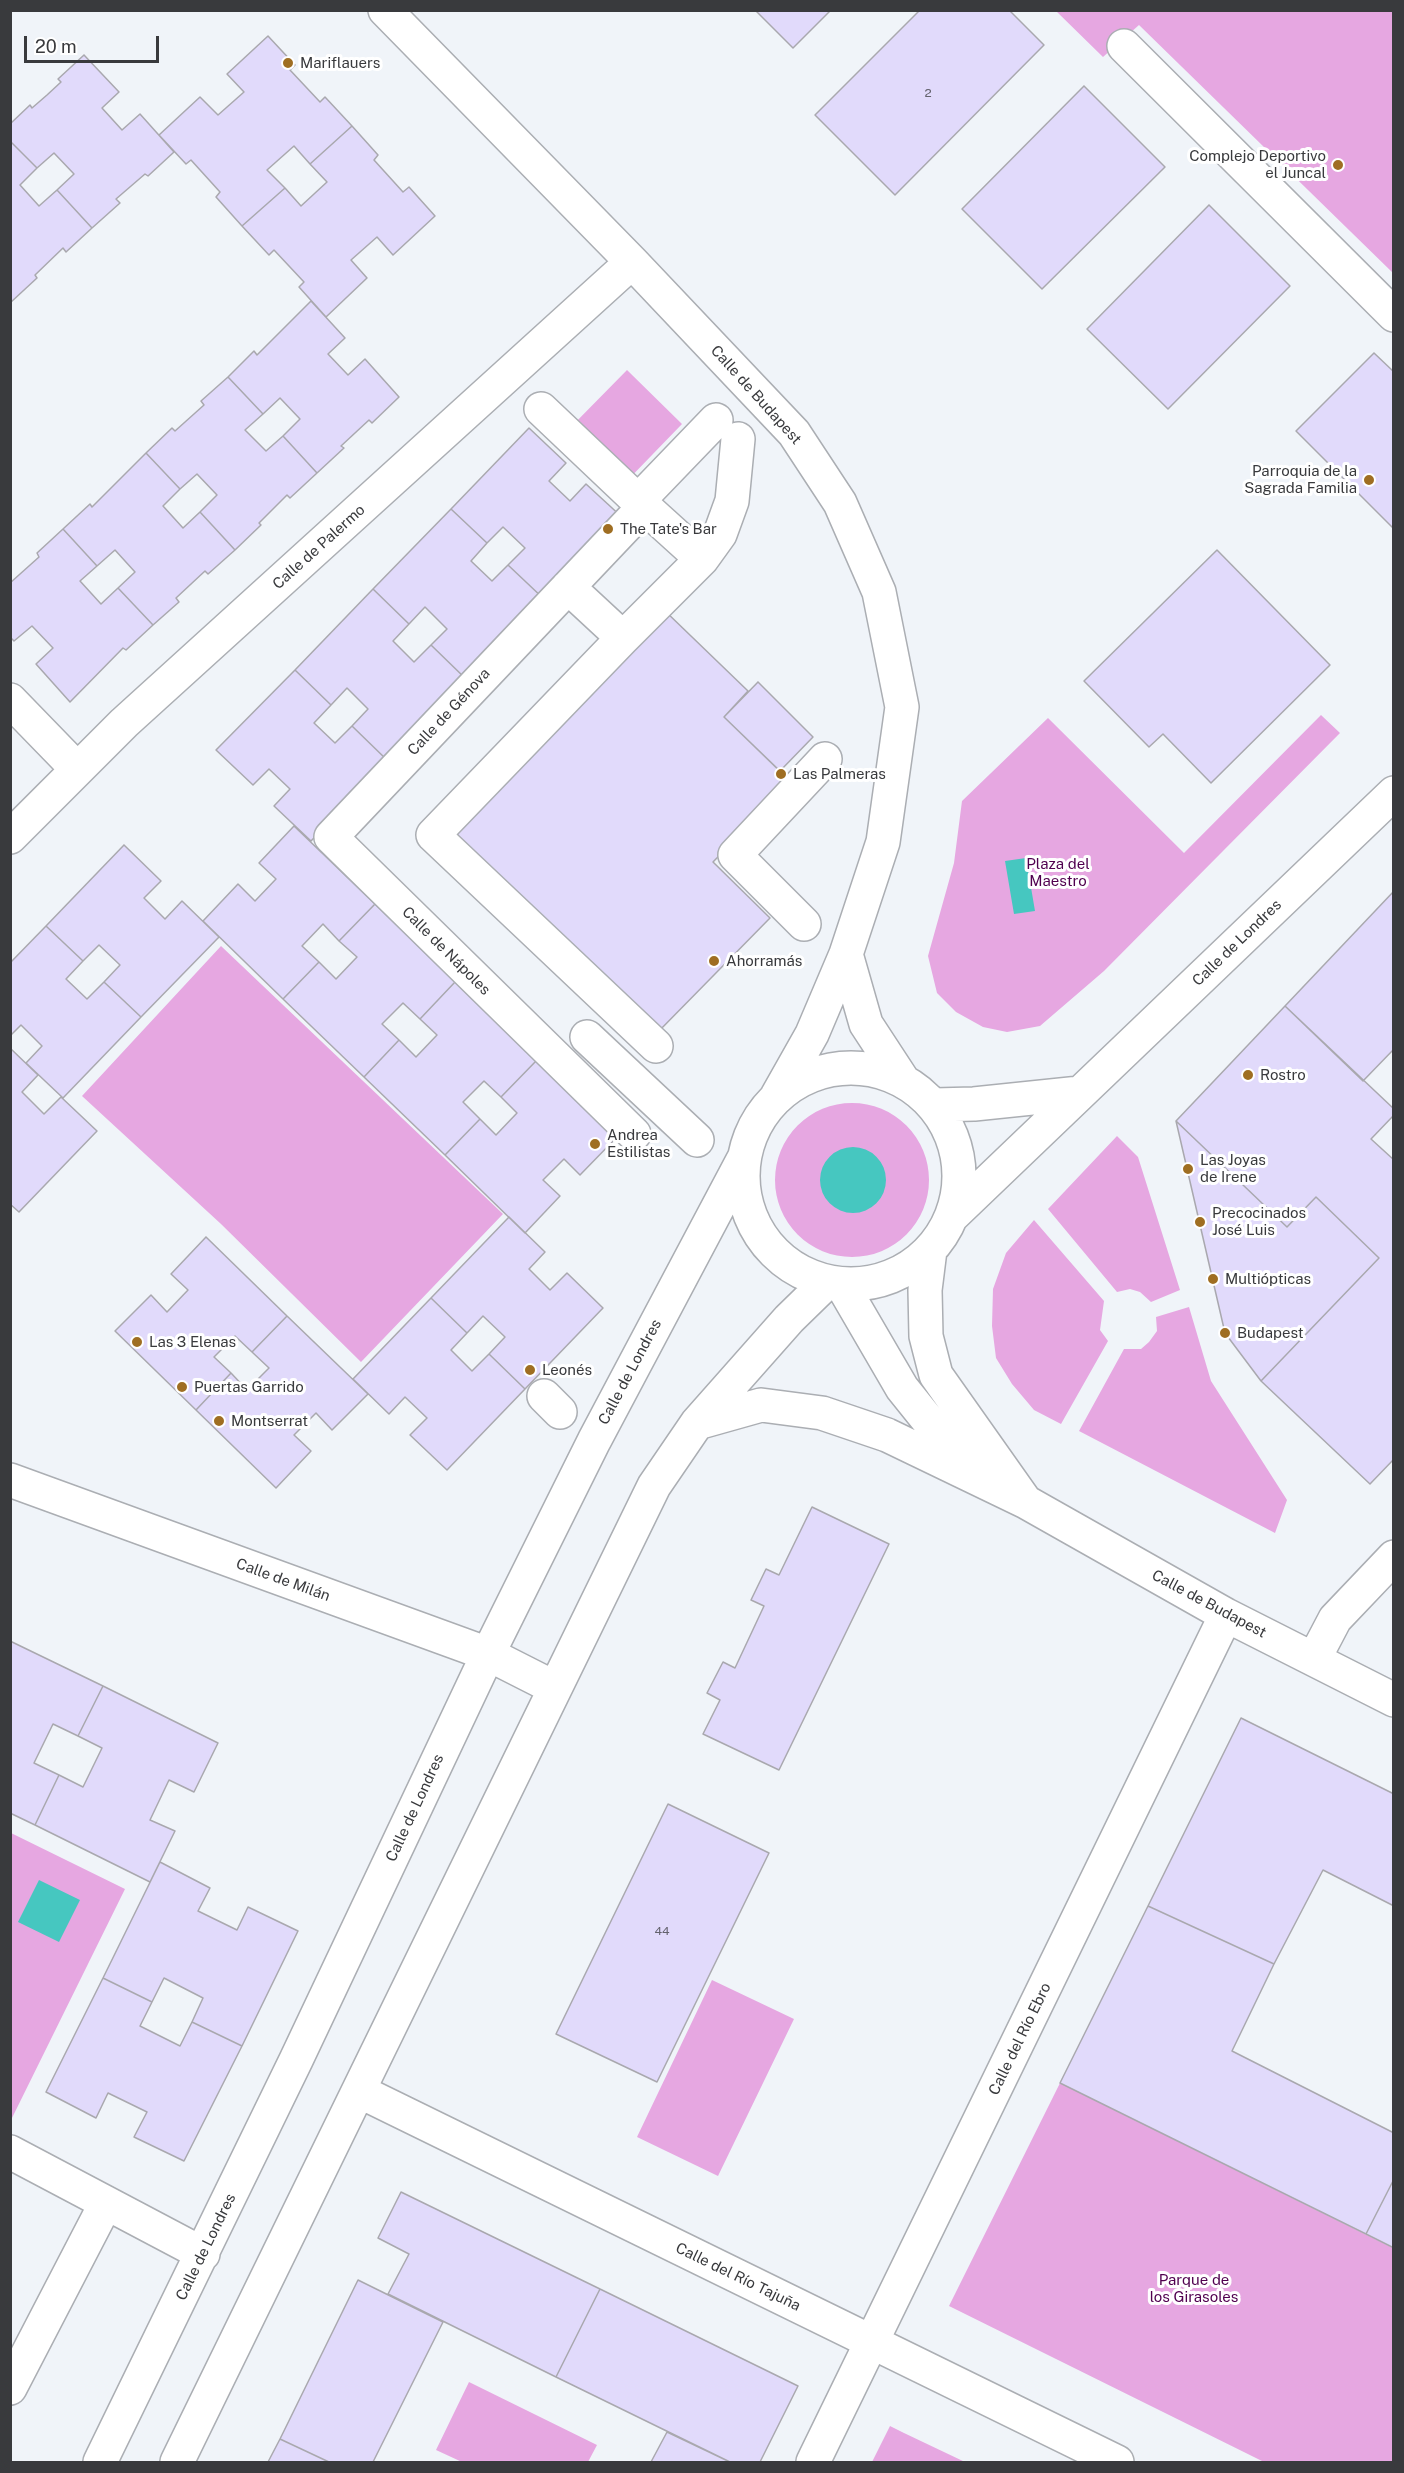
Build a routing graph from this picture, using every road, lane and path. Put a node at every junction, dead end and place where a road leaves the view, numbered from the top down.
1 (385, 10) edge
2 (1124, 46) dead end
3 (632, 262) junction
4 (1394, 315) edge
5 (541, 409) dead end
6 (641, 504) junction
7 (702, 559) junction
8 (568, 587) junction
9 (623, 638) junction
10 (10, 700) edge
11 (825, 759) dead end
12 (77, 770) junction
13 (1394, 793) edge
14 (10, 837) edge
15 (331, 837) joint
16 (804, 924) dead end
17 (846, 954) junction
18 (616, 1008) junction
19 (588, 1037) junction
20 (656, 1046) dead end
21 (562, 1064) junction
22 (902, 1079) junction
23 (1080, 1093) junction
24 (777, 1096) junction
25 (934, 1105) junction
26 (634, 1134) dead end
27 (697, 1140) dead end
28 (743, 1160) junction
29 (952, 1216) junction
30 (930, 1250) junction
31 (834, 1284) junction
32 (697, 1423) junction
33 (972, 1476) junction
34 (10, 1480) edge
35 (1026, 1502) junction
36 (1394, 1557) edge
37 (1226, 1615) junction
38 (488, 1654) junction
39 (1314, 1659) junction
40 (554, 1687) junction
41 (1394, 1700) edge
42 (359, 2091) junction
43 (10, 2152) edge
44 (106, 2203) junction
45 (203, 2254) junction
46 (872, 2343) junction
47 (10, 2388) edge
48 (100, 2463) edge
49 (177, 2463) edge
50 (813, 2463) edge
51 (1117, 2463) edge

1 - 3 street, Calle de Budapest
2 - 4 street
3 - 12 street, Calle de Palermo
3 - 17 street, Calle de Budapest
5 - 6 street
6 - 7 street
6 - 7 street, Calle de Génova
6 - 8 street, Calle de Génova
7 - 9 street, Calle de Génova
8 - 9 street
8 - 15 street, Calle de Génova
9 - 18 street, Calle de Génova
10 - 12 street
11 - 16 street
12 - 14 street, Calle de Palermo
13 - 23 street, Calle de Londres
15 - 21 street, Calle de Nápoles
17 - 22 street
17 - 24 street, Calle de Budapest
18 - 19 street
18 - 20 street
19 - 21 street
19 - 27 street
21 - 26 street, Calle de Nápoles
22 - 24 street
22 - 25 street
23 - 25 street
23 - 29 street, Calle de Londres
24 - 28 street
25 - 29 street
28 - 31 street
28 - 38 street, Calle de Londres
29 - 30 street
30 - 31 street
30 - 35 street, Calle de Budapest
31 - 32 street
31 - 33 street, Calle de Budapest
32 - 33 street, Calle de Budapest
32 - 40 street
33 - 35 street, Calle de Budapest
34 - 38 street, Calle de Milán
35 - 37 street, Calle de Budapest
36 - 39 street
37 - 39 street, Calle de Budapest
37 - 46 street, Calle del Río Ebro
38 - 40 street, Calle de Milán
38 - 45 street, Calle de Londres
39 - 41 street, Calle de Budapest
40 - 42 street
42 - 46 street, Calle del Río Tajuña
42 - 49 street
43 - 44 street
44 - 45 street
44 - 47 street
45 - 48 street, Calle de Londres
46 - 50 street, Calle del Río Ebro
46 - 51 street, Calle del Río Tajuña

